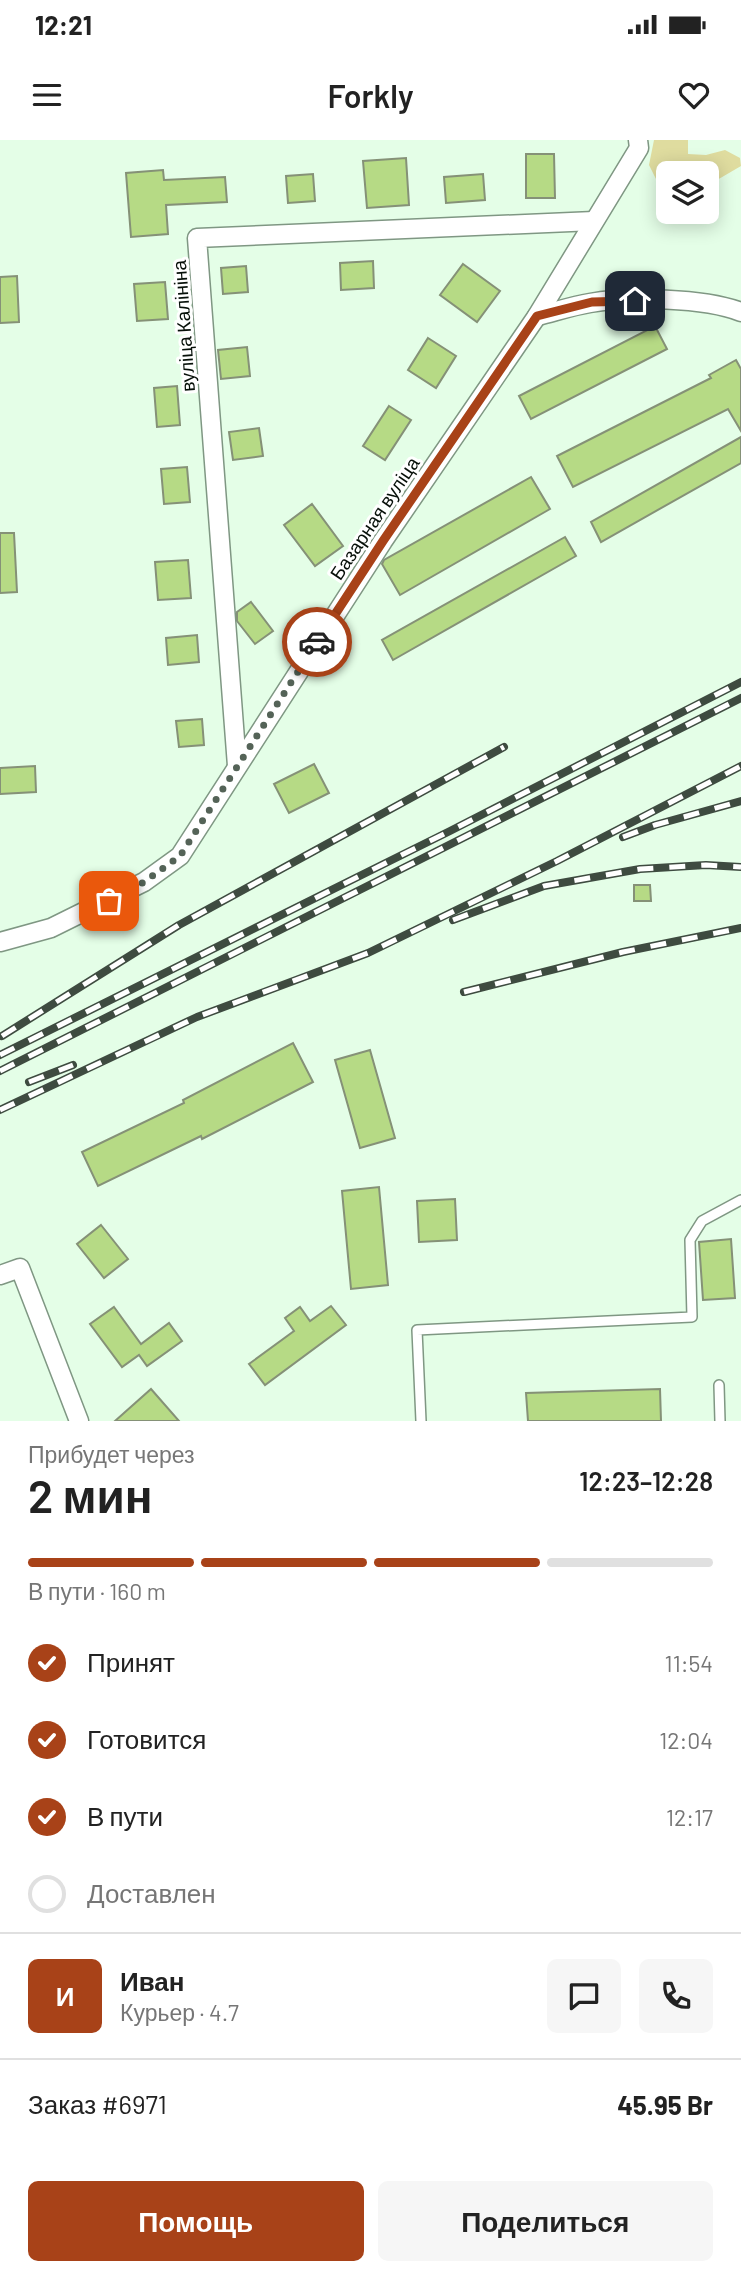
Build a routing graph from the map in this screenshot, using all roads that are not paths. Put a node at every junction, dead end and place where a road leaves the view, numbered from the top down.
1 (638, 140) edge
2 (594, 221) junction
3 (741, 312) edge
4 (537, 316) junction
5 (237, 766) junction
6 (0, 942) edge
7 (741, 1200) edge
8 (0, 1275) edge
9 (719, 1385) dead end
10 (79, 1421) edge
11 (421, 1421) edge
12 (720, 1421) edge

1 - 2 street, Базарная вуліца
2 - 4 street, Базарная вуліца
2 - 5 street, вуліца Калініна
3 - 4 street
4 - 5 street, Базарная вуліца
5 - 6 street, Базарная вуліца
7 - 11 lane
8 - 10 street
9 - 12 lane

